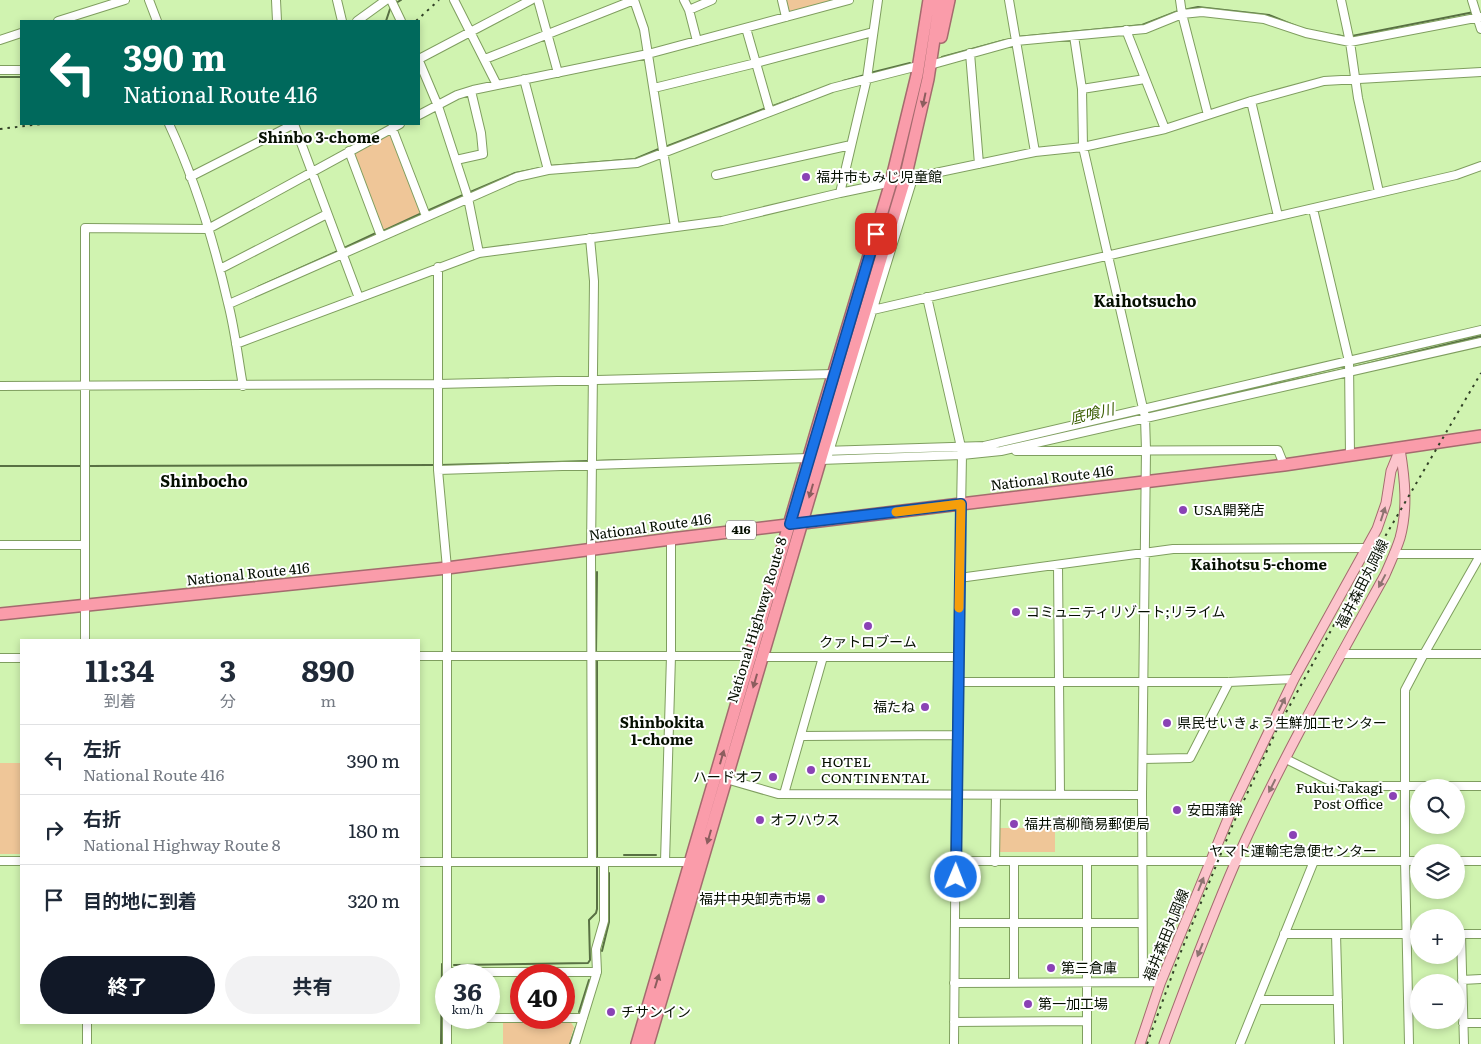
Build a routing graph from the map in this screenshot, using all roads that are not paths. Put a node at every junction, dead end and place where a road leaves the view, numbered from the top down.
1 (125, 0) edge
2 (149, 0) edge
3 (276, 0) edge
4 (337, 0) edge
5 (386, 0) edge
6 (391, 0) edge
7 (454, 0) edge
8 (531, 0) edge
9 (538, 0) edge
10 (634, 0) edge
11 (684, 0) edge
12 (712, 0) edge
13 (782, 0) edge
14 (849, 0) edge
15 (878, 0) edge
16 (921, 0) edge
17 (929, 0) edge
18 (940, 0) edge
19 (949, 0) edge
20 (1009, 0) edge
21 (1180, 0) edge
22 (1341, 0) edge
23 (1472, 0) edge
24 (689, 10) junction
25 (1182, 14) junction
26 (786, 17) junction
27 (1479, 17) edge
28 (61, 20) edge
29 (156, 20) edge
30 (277, 20) edge
31 (342, 20) edge
32 (358, 20) edge
33 (401, 20) edge
34 (746, 28) junction
35 (1481, 29) edge
36 (1126, 30) junction
37 (471, 32) junction
38 (873, 32) junction
39 (20, 33) edge
40 (548, 34) junction
41 (1074, 36) junction
42 (0, 40) edge
43 (697, 41) junction
44 (1016, 41) junction
45 (1350, 42) junction
46 (648, 54) junction
47 (970, 54) junction
48 (420, 59) edge
49 (485, 60) junction
50 (420, 62) edge
51 (756, 63) junction
52 (930, 65) junction
53 (917, 69) junction
54 (0, 70) edge
55 (20, 70) edge
56 (1481, 72) edge
57 (558, 73) junction
58 (867, 78) junction
59 (1356, 78) junction
60 (1145, 79) junction
61 (524, 80) junction
62 (497, 85) junction
63 (654, 88) junction
64 (1082, 89) junction
65 (471, 91) junction
66 (1251, 101) junction
67 (438, 106) junction
68 (770, 112) junction
69 (420, 115) edge
70 (1208, 115) junction
71 (168, 125) edge
72 (292, 125) edge
73 (294, 125) edge
74 (398, 125) edge
75 (392, 128) junction
76 (1165, 129) junction
77 (851, 145) junction
78 (1083, 147) junction
79 (349, 151) junction
80 (664, 152) junction
81 (1034, 152) junction
82 (456, 160) junction
83 (979, 164) junction
84 (1481, 166) edge
85 (548, 170) junction
86 (312, 171) junction
87 (716, 175) dead end
88 (190, 177) junction
89 (909, 178) junction
90 (891, 182) junction
91 (1380, 192) junction
92 (840, 193) junction
93 (468, 198) junction
94 (1313, 209) junction
95 (328, 214) junction
96 (426, 216) junction
97 (1278, 216) junction
98 (675, 227) junction
99 (208, 228) junction
100 (381, 236) junction
101 (590, 238) junction
102 (479, 253) junction
103 (342, 254) junction
104 (1108, 256) junction
105 (438, 267) junction
106 (220, 269) junction
107 (927, 297) junction
108 (359, 298) junction
109 (229, 304) junction
110 (873, 310) junction
111 (1481, 330) edge
112 (1481, 342) edge
113 (236, 344) junction
114 (1348, 361) junction
115 (1350, 373) junction
116 (834, 374) junction
117 (593, 379) junction
118 (438, 384) junction
119 (0, 386) edge
120 (84, 386) junction
121 (243, 386) junction
122 (1143, 409) junction
123 (1145, 418) junction
124 (1481, 436) edge
125 (1400, 449) junction
126 (1146, 450) junction
127 (962, 451) junction
128 (1001, 451) junction
129 (822, 456) junction
130 (1350, 456) junction
131 (1284, 465) junction
132 (592, 466) junction
133 (438, 470) junction
134 (1145, 482) junction
135 (961, 504) junction
136 (802, 523) junction
137 (790, 524) junction
138 (671, 539) junction
139 (0, 545) edge
140 (85, 545) junction
141 (1367, 548) junction
142 (591, 550) junction
143 (1145, 553) junction
144 (1394, 554) junction
145 (1058, 565) junction
146 (447, 568) junction
147 (960, 578) junction
148 (85, 606) junction
149 (0, 614) edge
150 (85, 639) edge
151 (1341, 654) junction
152 (1424, 654) junction
153 (1481, 654) edge
154 (420, 656) edge
155 (447, 656) junction
156 (592, 656) junction
157 (671, 656) junction
158 (757, 656) junction
159 (958, 656) junction
160 (824, 657) junction
161 (0, 658) edge
162 (20, 658) edge
163 (1294, 679) junction
164 (958, 682) junction
165 (1060, 682) junction
166 (1144, 682) junction
167 (1229, 682) junction
168 (957, 735) junction
169 (801, 736) junction
170 (1143, 759) junction
171 (1286, 760) junction
172 (726, 779) junction
173 (1405, 786) junction
174 (1481, 786) edge
175 (784, 794) junction
176 (956, 794) junction
177 (996, 795) junction
178 (1060, 795) junction
179 (1142, 795) junction
180 (1211, 860) junction
181 (0, 861) edge
182 (20, 861) edge
183 (956, 861) junction
184 (1014, 861) junction
185 (1086, 861) junction
186 (1142, 861) junction
187 (1236, 861) junction
188 (1314, 861) junction
189 (1405, 861) junction
190 (1410, 861) edge
191 (1465, 861) edge
192 (1481, 861) edge
193 (420, 862) edge
194 (448, 862) junction
195 (592, 862) junction
196 (604, 862) junction
197 (665, 862) junction
198 (691, 862) junction
199 (995, 862) junction
200 (955, 923) junction
201 (1014, 923) junction
202 (1086, 923) junction
203 (1142, 923) junction
204 (1284, 934) junction
205 (1336, 934) junction
206 (1406, 934) junction
207 (1410, 934) edge
208 (1465, 934) edge
209 (1481, 934) edge
210 (447, 964) edge
211 (597, 972) junction
212 (500, 973) edge
213 (1465, 980) edge
214 (1481, 980) edge
215 (1014, 982) junction
216 (1086, 982) junction
217 (1143, 982) junction
218 (954, 983) junction
219 (1160, 984) junction
220 (1258, 1000) junction
221 (1338, 1000) junction
222 (500, 1018) edge
223 (583, 1018) junction
224 (1087, 1021) junction
225 (954, 1022) junction
226 (1465, 1023) edge
227 (1481, 1023) edge
228 (87, 1024) edge
229 (447, 1029) edge
230 (1463, 1029) edge
231 (87, 1044) edge
232 (447, 1044) edge
233 (575, 1044) edge
234 (638, 1044) edge
235 (648, 1044) edge
236 (954, 1044) edge
237 (1087, 1044) edge
238 (1140, 1044) edge
239 (1164, 1044) edge
240 (1240, 1044) edge
241 (1339, 1044) edge
242 (1409, 1044) edge
243 (1464, 1044) edge

1 - 28 street
2 - 29 street
3 - 30 street
4 - 31 street
5 - 32 street
6 - 33 street
7 - 37 street
8 - 37 street
9 - 40 street
10 - 40 street
10 - 46 street
11 - 24 street
12 - 24 street
13 - 26 street
14 - 26 street
15 - 38 street
16 - 53 highway
17 - 53 highway, National Highway Route 8
18 - 52 highway, National Highway Route 8
19 - 52 highway
20 - 44 street
21 - 25 street
22 - 45 street
23 - 27 street
24 - 43 street
25 - 36 street
25 - 45 street
25 - 70 street
26 - 34 street
27 - 35 street
27 - 45 street
34 - 43 street
34 - 51 street
36 - 41 street
36 - 60 street
37 - 48 street
37 - 49 street
38 - 51 street
38 - 58 street
39 - 42 street
40 - 49 street
40 - 57 street
41 - 44 street
41 - 64 street
43 - 46 street
44 - 47 street
44 - 81 street
45 - 59 street
46 - 57 street
46 - 63 street
47 - 52 street
47 - 83 street
49 - 62 street
50 - 67 street
51 - 63 street
51 - 68 street
52 -> 89 highway, National Highway Route 8
53 - 58 street
53 - 90 highway, National Highway Route 8
54 - 55 street
56 - 59 street
57 - 61 street
58 - 68 street
58 - 77 street
59 - 66 street
59 - 91 street
60 - 64 street
60 - 76 street
61 - 62 street
61 - 85 street
62 - 65 street
63 - 80 street
64 - 78 street
65 - 67 street
65 - 82 street
66 - 70 street
66 - 97 street
67 - 69 street
67 - 82 street
68 - 80 street
70 - 76 street
71 - 88 street
72 - 88 street
73 - 86 street
74 - 75 street
75 - 79 street
75 - 96 street
76 - 78 street
77 - 87 street
77 - 92 street
78 - 81 street
78 - 104 street
79 - 86 street
79 - 100 street
80 - 85 street
80 - 98 street
81 - 83 street
82 - 93 street
83 - 89 street
84 - 91 street
85 - 93 street
86 - 95 street
86 - 99 street
88 - 99 street
89 - 90 street
89 - 110 street
89 - 129 highway, National Highway Route 8
90 - 92 street
90 - 116 highway, National Highway Route 8
91 - 94 street
92 - 98 street
93 - 96 street
93 - 102 street
94 - 97 street
94 - 114 street
95 - 103 street
95 - 106 street
96 - 100 street
97 - 104 street
98 - 101 street
99 - 106 street
99 - 120 street
100 - 103 street
101 - 102 street
101 - 117 street
102 - 105 street
103 - 108 street
103 - 109 street
104 - 107 street
104 - 122 street
105 - 108 street
105 - 118 street
106 - 109 street
107 - 110 street
107 - 127 street
108 - 113 street
109 - 113 street
110 - 129 street
111 - 114 street
112 - 115 street
113 - 121 street
114 - 115 street
114 - 122 street
115 - 123 street
115 - 130 street
116 - 117 street
116 - 129 highway, National Highway Route 8
117 - 118 street
117 - 132 street
118 - 121 street
118 - 133 street
119 - 120 street
120 - 121 street
120 - 140 street
122 - 123 street
122 - 127 street
123 - 126 street
123 - 128 street
124 - 125 highway, National Route 416 / 416
125 - 130 highway, National Route 416 / 416
141 -> 125 main road, 福井森田丸岡線
125 - 144 main road, 福井森田丸岡線
126 - 128 street
126 - 131 street
126 - 134 street
127 - 128 street
127 - 129 street
127 - 135 street
129 - 132 street
129 -> 136 highway, National Highway Route 8
129 - 137 highway, National Highway Route 8
130 - 131 highway, National Route 416 / 416
131 - 134 highway, National Route 416 / 416
132 - 133 street
132 - 142 street
133 - 146 street
134 - 135 highway, National Route 416 / 416
134 - 143 street
135 - 136 highway, National Route 416 / 416
135 - 147 street
136 - 137 highway, National Route 416 / 416
136 - 158 highway, National Highway Route 8
137 - 138 highway, National Route 416 / 416
137 - 158 highway, National Highway Route 8
138 - 142 highway, National Route 416 / 416
138 - 157 street
139 - 140 street
140 - 148 street
141 - 143 street
141 - 163 main road, 福井森田丸岡線
142 - 146 highway, National Route 416 / 416
142 - 156 street
143 - 145 street
143 - 166 street
144 -> 151 main road, 福井森田丸岡線
144 - 152 street
145 - 147 street
145 - 165 street
146 - 148 highway, National Route 416 / 416
146 - 155 street
147 - 159 street
148 - 149 highway, National Route 416 / 416
148 - 150 street
151 - 152 street
151 - 171 main road, 福井森田丸岡線
152 - 153 street
152 - 173 street
154 - 155 street
155 - 156 street
155 - 194 street
156 - 157 street
156 - 195 street
157 - 158 street
157 - 197 street
158 - 160 street
158 -> 172 highway, National Highway Route 8
198 -> 158 highway, National Highway Route 8
159 - 160 street
159 - 164 street
160 - 169 street
161 - 162 street
163 - 167 street
180 -> 163 main road, 福井森田丸岡線
164 - 165 street
164 - 168 street
165 - 166 street
165 - 178 street
166 - 167 street
166 - 170 street
167 - 170 street
168 - 169 street
168 - 176 street
169 - 175 street
170 - 179 street
171 - 173 street
171 -> 187 main road, 福井森田丸岡線
172 - 175 street
172 -> 235 highway, National Highway Route 8
173 - 174 street
173 - 189 street
175 - 176 street
176 - 177 street
176 - 183 street
177 - 178 street
177 - 199 street
178 - 179 street
179 - 186 street
180 - 186 street
180 - 187 street
219 -> 180 main road, 福井森田丸岡線
181 - 182 street
183 - 199 street
183 - 200 street
184 - 185 street
184 - 199 street
184 - 201 street
185 - 186 street
185 - 202 street
186 - 203 street
187 - 188 street
187 -> 239 main road, 福井森田丸岡線
188 - 189 street
188 - 204 street
189 - 190 street
189 - 206 street
191 - 192 street
193 - 194 street
194 - 195 street
194 - 210 street
195 - 196 street
196 - 197 street
196 - 211 street
197 - 198 street
234 -> 198 highway, National Highway Route 8
200 - 201 street
200 - 218 street
201 - 202 street
201 - 215 street
202 - 203 street
202 - 216 street
203 - 217 street
204 - 205 street
204 - 220 street
205 - 206 street
205 - 221 street
206 - 207 street
206 - 242 street
208 - 209 street
211 - 212 street
211 - 223 street
213 - 214 street
215 - 216 street
215 - 218 street
216 - 217 street
216 - 224 street
217 - 219 street
218 - 225 street
219 - 238 main road, 福井森田丸岡線
220 - 221 street
220 - 240 street
221 - 241 street
222 - 223 street
223 - 233 street
224 - 225 street
224 - 237 street
225 - 236 street
226 - 227 street
228 - 231 street
229 - 232 street
230 - 243 street

